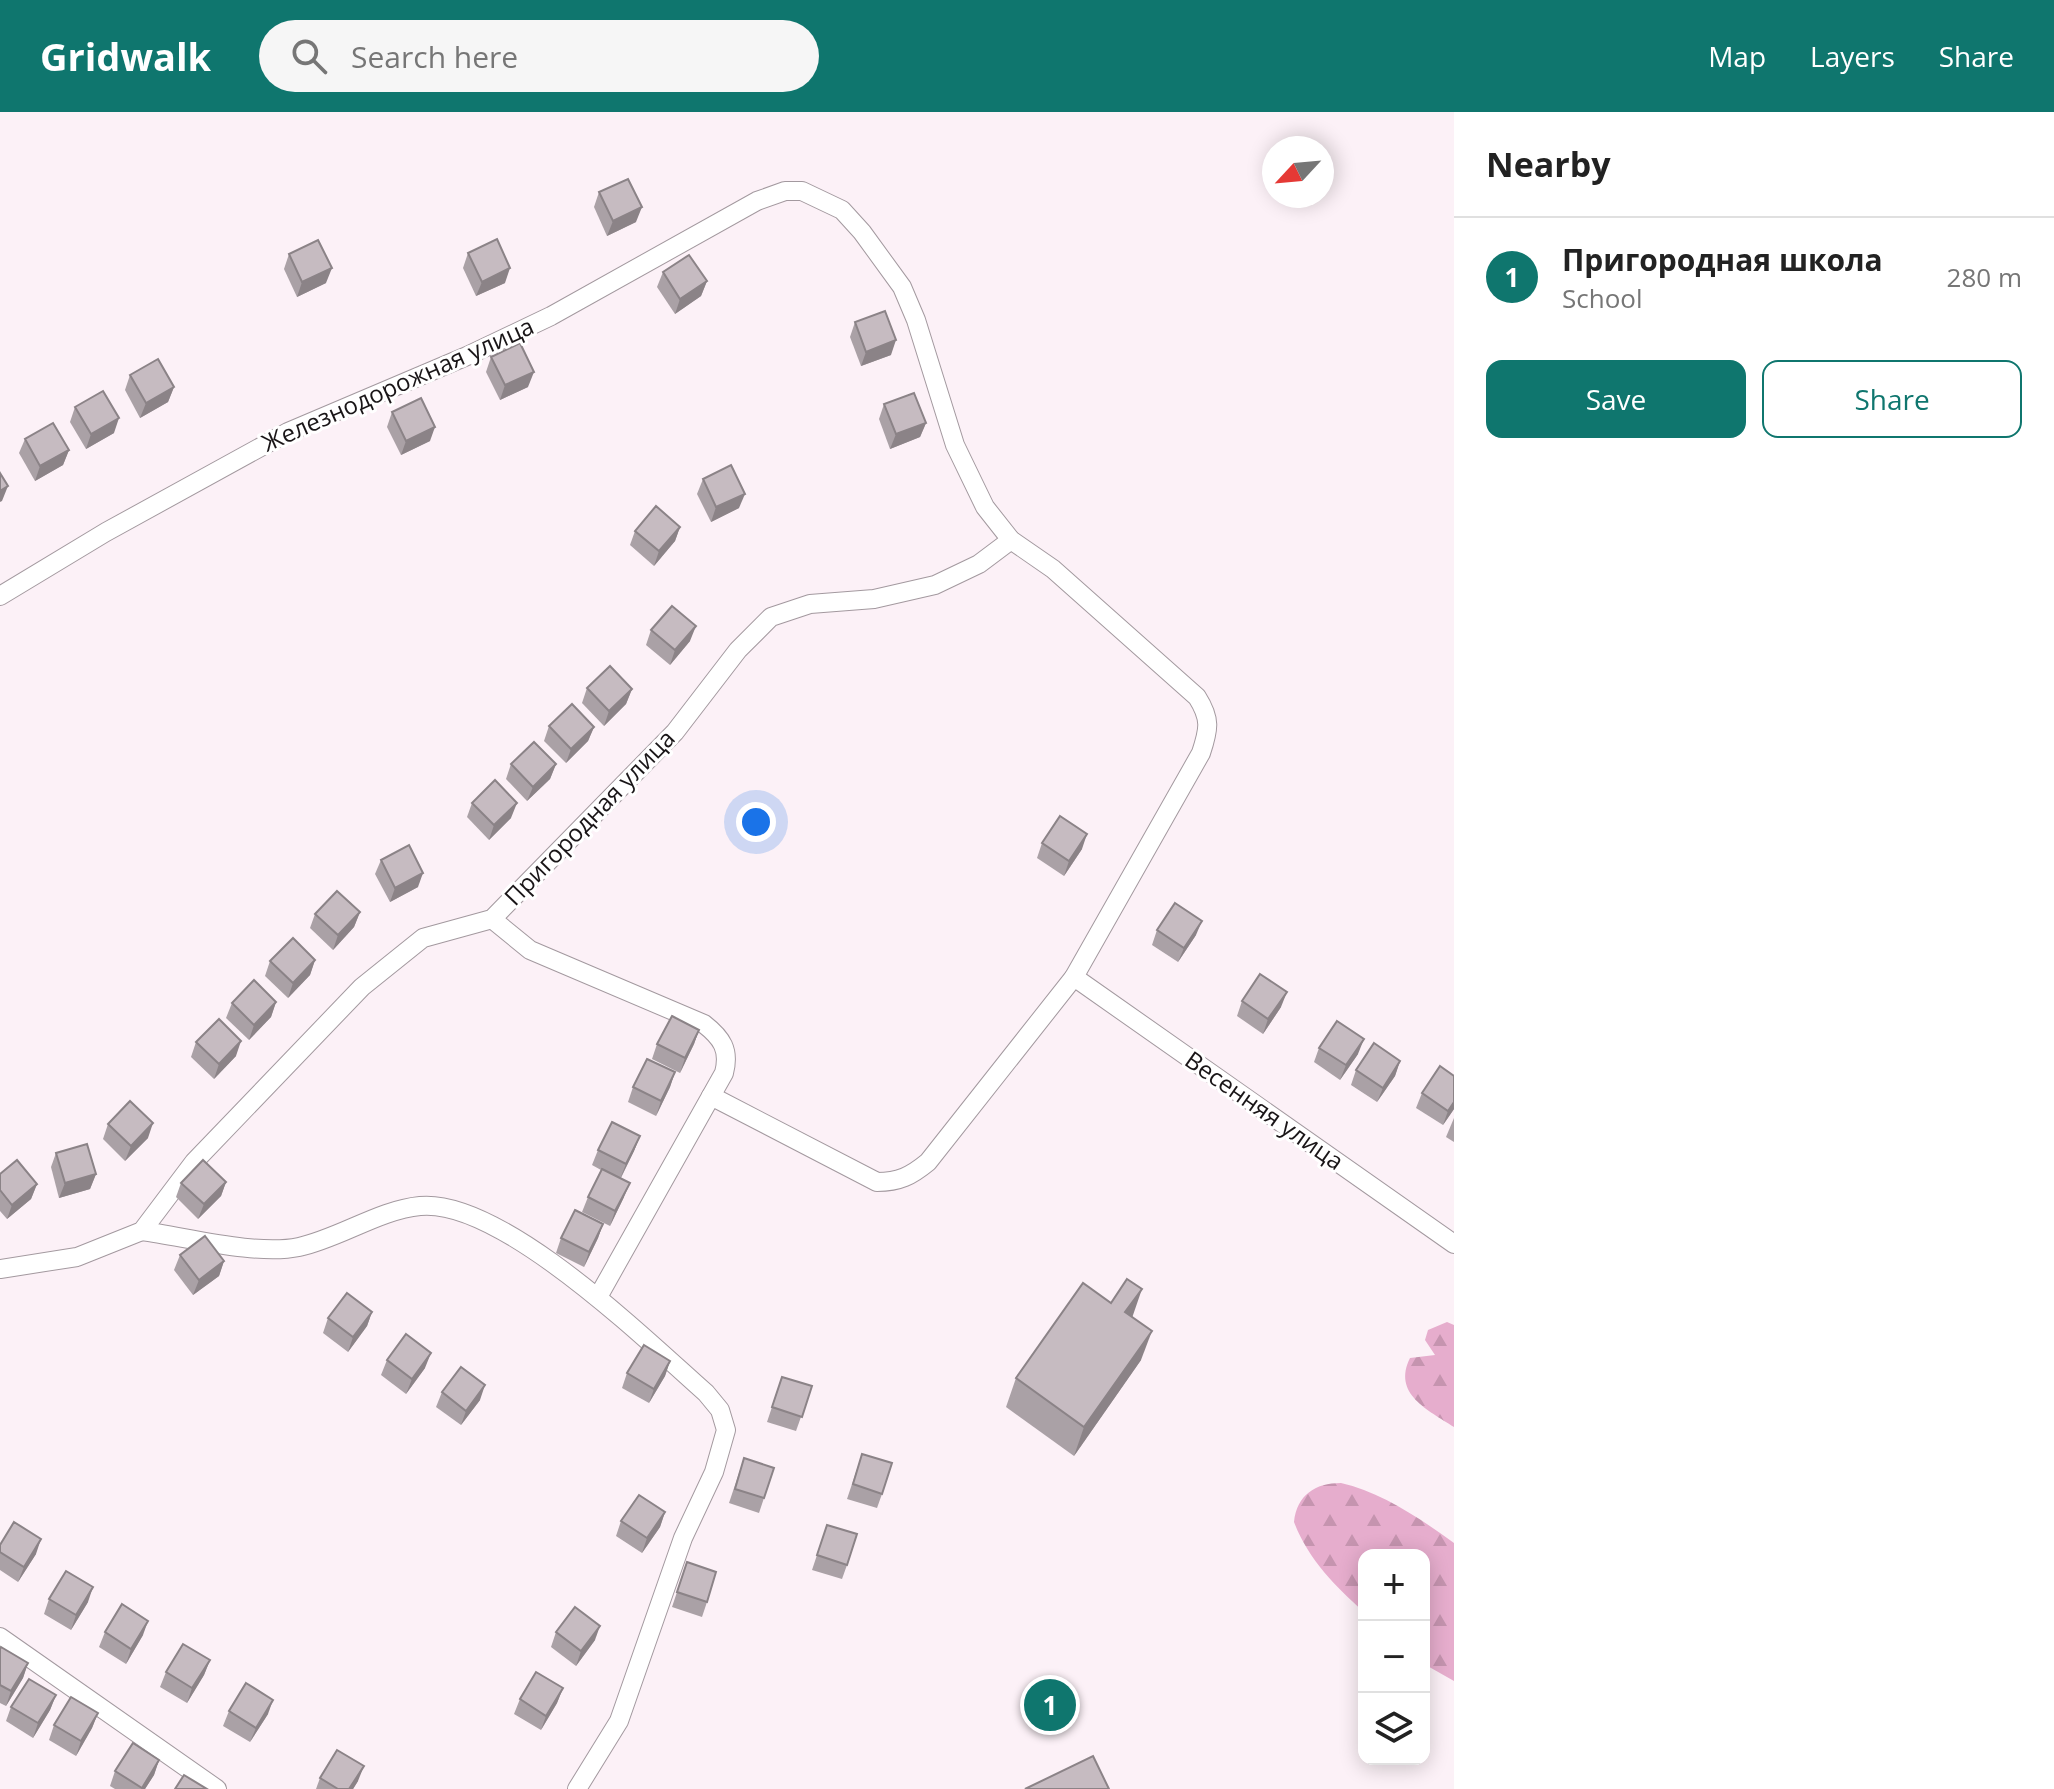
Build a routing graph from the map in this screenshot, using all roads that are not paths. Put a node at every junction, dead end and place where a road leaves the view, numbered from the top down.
1 (1011, 540) junction
2 (0, 596) edge
3 (492, 919) junction
4 (1074, 977) junction
5 (711, 1096) junction
6 (142, 1231) junction
7 (1454, 1244) edge
8 (0, 1269) edge
9 (598, 1297) junction
10 (0, 1637) edge
11 (217, 1789) edge
12 (577, 1789) edge

1 - 2 street, Железнодорожная улица
1 - 3 street, Пригородная улица
1 - 4 street
3 - 5 street
3 - 6 street, Пригородная улица
4 - 5 street
4 - 7 street, Весенняя улица
5 - 9 street
6 - 8 street
6 - 9 street
9 - 12 street
10 - 11 street

